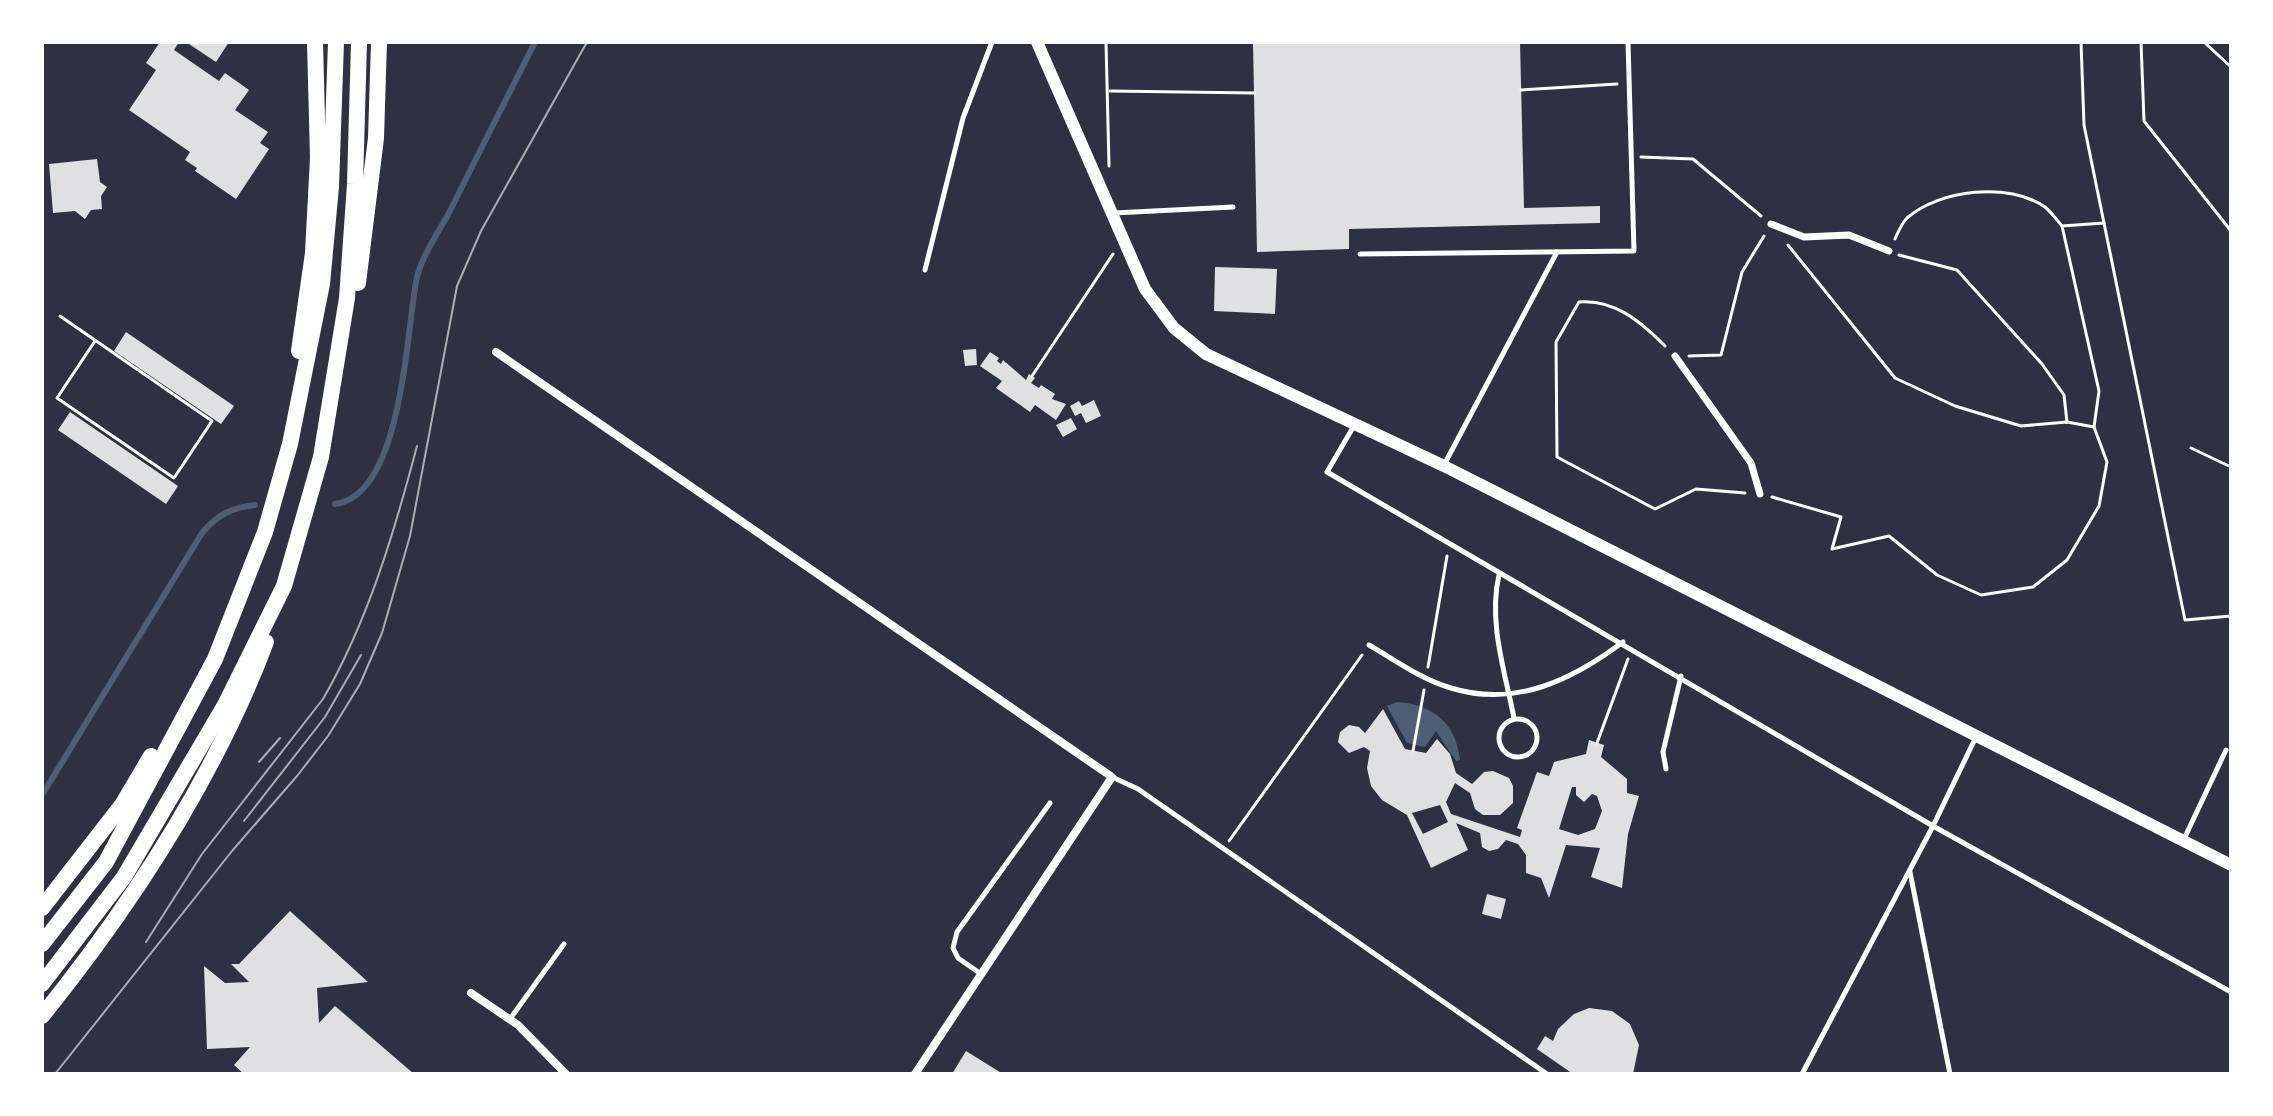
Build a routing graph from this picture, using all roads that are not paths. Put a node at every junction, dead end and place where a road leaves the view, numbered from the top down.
1 (315, 42) edge
2 (336, 42) edge
3 (359, 42) edge
4 (379, 42) edge
5 (992, 42) edge
6 (1037, 42) edge
7 (1628, 42) edge
8 (1233, 207) dead end
9 (1109, 213) junction
10 (1771, 224) road end
11 (1889, 251) road end
12 (1557, 252) junction
13 (1360, 254) dead end
14 (925, 270) dead end
15 (496, 352) dead end
16 (1675, 356) road end
17 (1355, 424) junction
18 (290, 444) junction
19 (321, 457) junction
20 (1444, 466) junction
21 (1760, 494) road end
22 (1499, 575) junction
23 (284, 586) junction
24 (242, 593) junction
25 (1623, 642) junction
26 (1369, 645) road end
27 (1681, 676) junction
28 (1509, 694) junction
29 (1514, 718) junction
30 (1977, 734) junction
31 (2226, 750) dead end
32 (1666, 769) dead end
33 (1112, 777) junction
34 (1050, 803) dead end
35 (1933, 826) junction
36 (2183, 840) junction
37 (2231, 865) edge
38 (1910, 871) junction
39 (42, 908) edge
40 (42, 944) edge
41 (564, 944) dead end
42 (982, 974) junction
43 (42, 984) edge
44 (2231, 992) edge
45 (471, 993) dead end
46 (42, 1016) edge
47 (510, 1019) junction
48 (566, 1074) edge
49 (915, 1074) edge
50 (1547, 1074) edge
51 (1802, 1074) edge
52 (1950, 1074) edge

1 - 18 highway
2 - 18 highway
3 - 19 highway
4 - 19 highway
5 - 14 lane
6 - 9 street
7 - 12 lane
8 - 9 lane
9 - 17 street
10 - 11 street
12 - 13 lane
12 - 20 lane
15 - 33 street
16 - 21 street
17 - 20 street
17 - 22 lane
18 - 24 highway
19 - 23 highway
20 - 30 street
22 - 25 lane
22 - 28 lane
23 - 43 highway
23 - 46 highway
24 - 39 highway
24 - 40 highway
25 - 27 lane
25 - 28 lane
26 - 28 lane
27 - 32 lane
27 - 35 lane
28 - 29 lane
29 - 29 lane
30 - 35 lane
30 - 36 street
31 - 36 lane
33 - 42 street
33 - 50 lane
34 - 42 lane
35 - 38 lane
35 - 44 lane
36 - 37 street
38 - 51 lane
38 - 52 lane
41 - 47 lane
42 - 49 street
45 - 47 street
47 - 48 street

